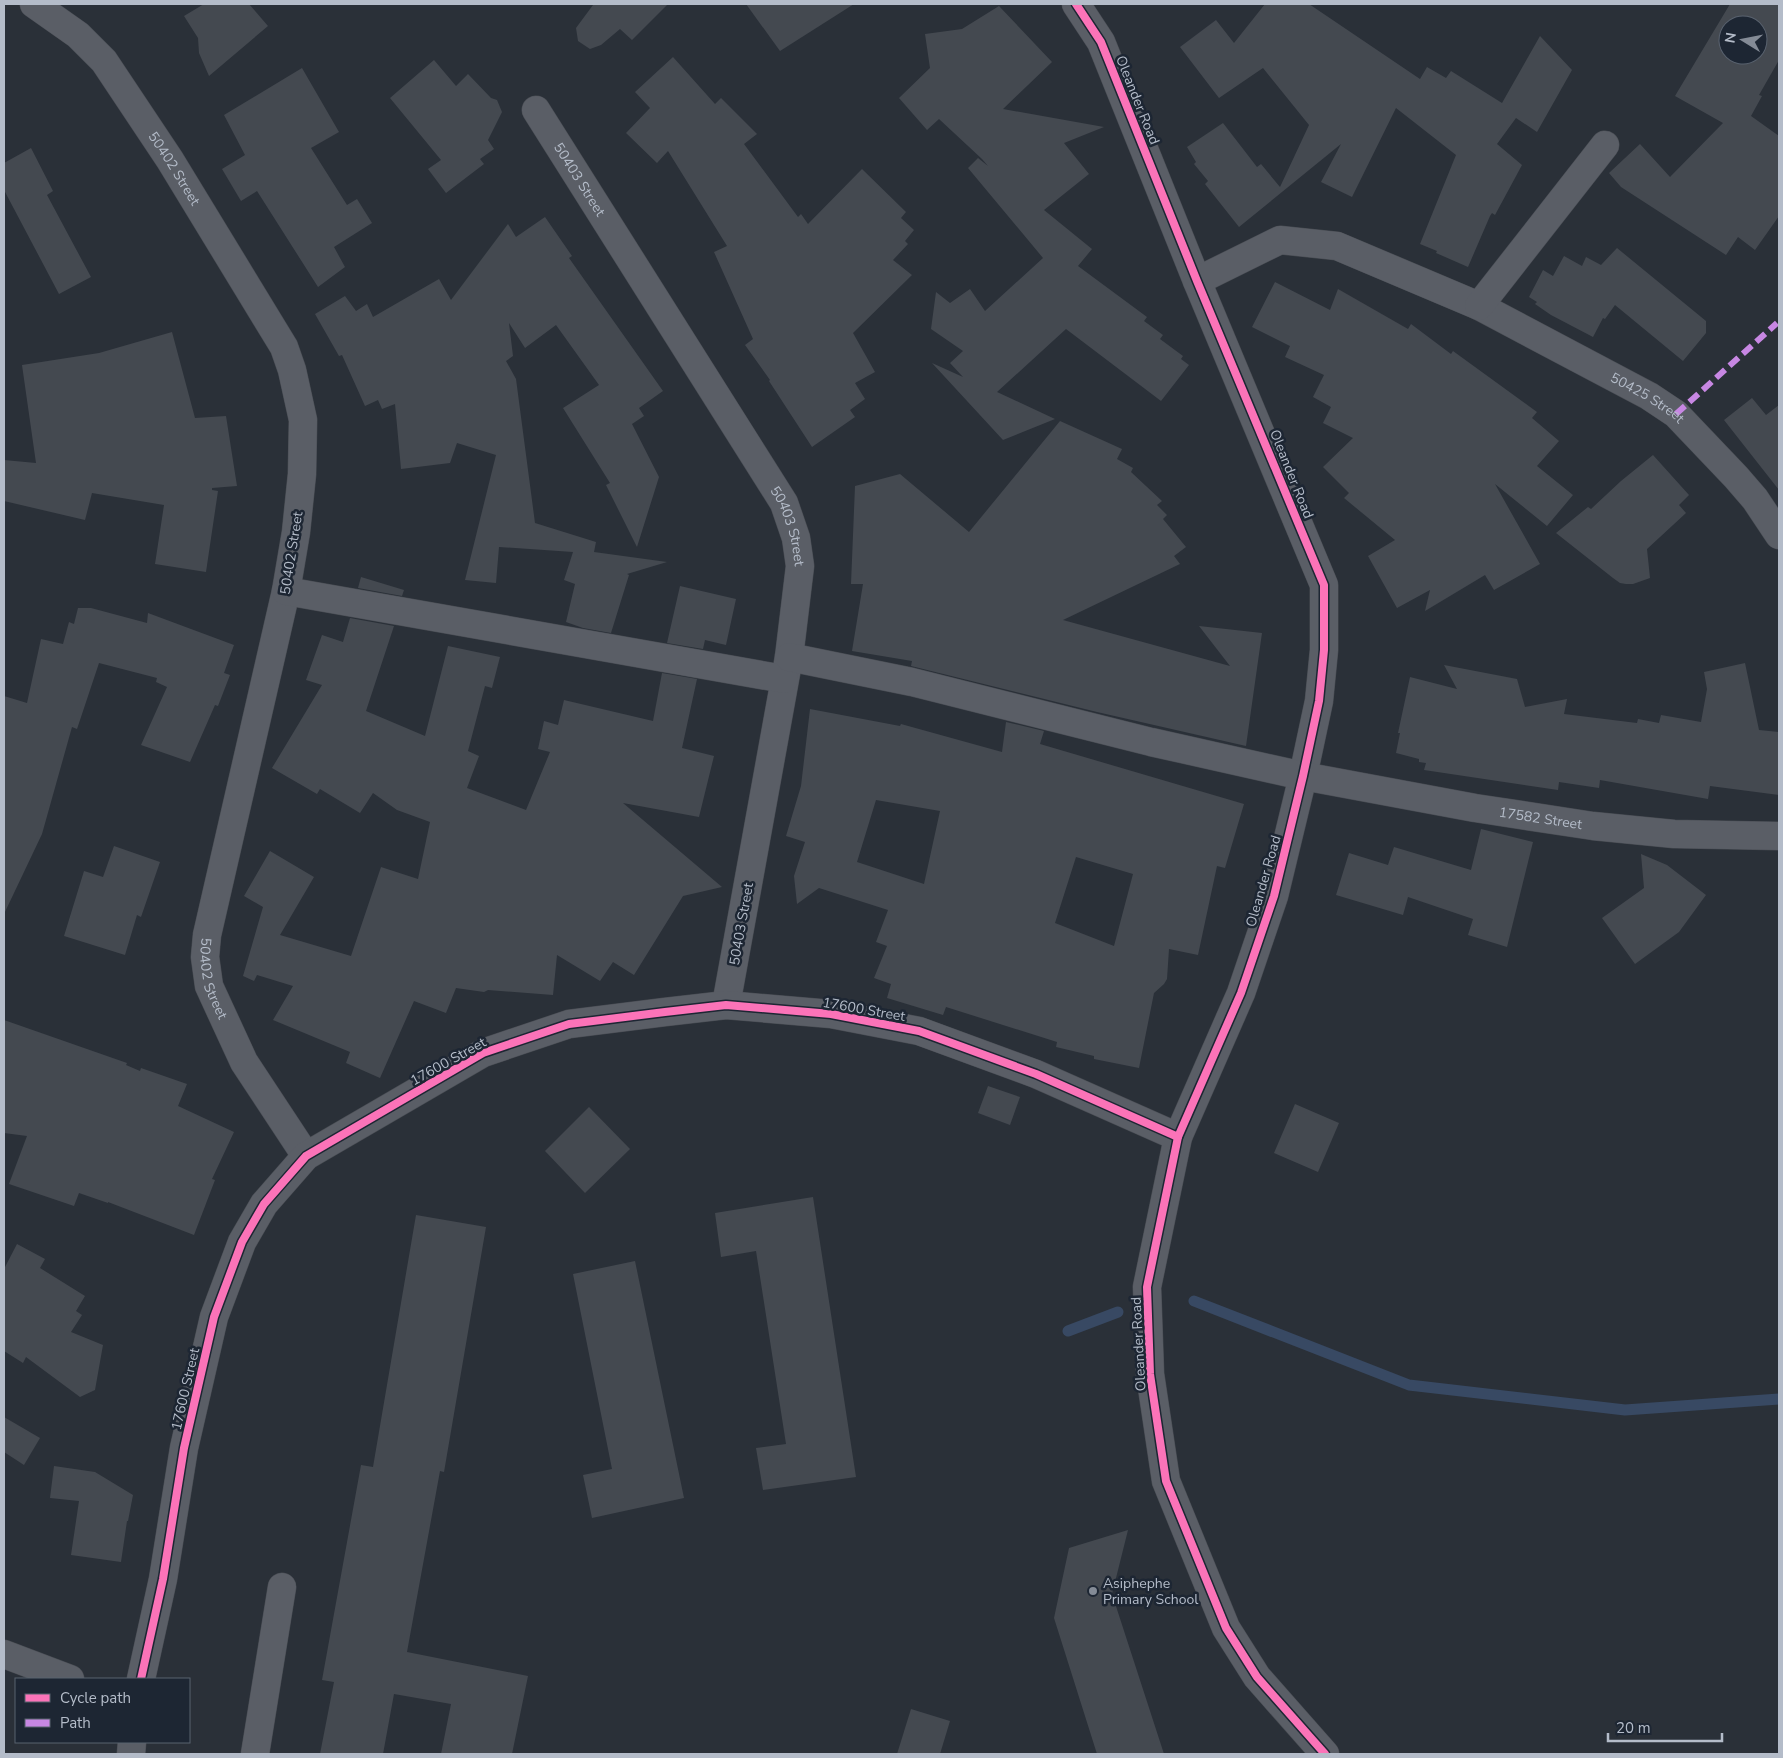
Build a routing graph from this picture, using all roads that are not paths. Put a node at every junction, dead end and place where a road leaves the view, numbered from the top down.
1 (34, 4) edge
2 (1076, 4) edge
3 (536, 110) dead end
4 (1605, 145) dead end
5 (1197, 281) junction
6 (1479, 306) junction
7 (1779, 535) edge
8 (286, 591) junction
9 (786, 668) junction
10 (1303, 776) junction
11 (1779, 836) edge
12 (726, 1005) junction
13 (1178, 1137) junction
14 (306, 1156) junction
15 (282, 1587) dead end
16 (4, 1654) edge
17 (67, 1678) edge
18 (141, 1678) edge
19 (255, 1754) edge
20 (1325, 1754) edge

1 - 8 street, 50402 Street
2 - 5 street, Oleander Road
3 - 9 street, 50403 Street
4 - 6 street
5 - 6 street, 50425 Street
5 - 10 street, Oleander Road
6 - 7 street, 50425 Street
8 - 9 street, 17582 Street
8 - 14 street, 50402 Street
9 - 10 street, 17582 Street
9 - 12 street, 50403 Street
10 - 11 street, 17582 Street
10 - 13 street, Oleander Road
12 - 13 street, 17600 Street
12 - 14 street, 17600 Street
13 - 20 street, Oleander Road
14 - 18 street, 17600 Street
15 - 19 street
16 - 17 street

